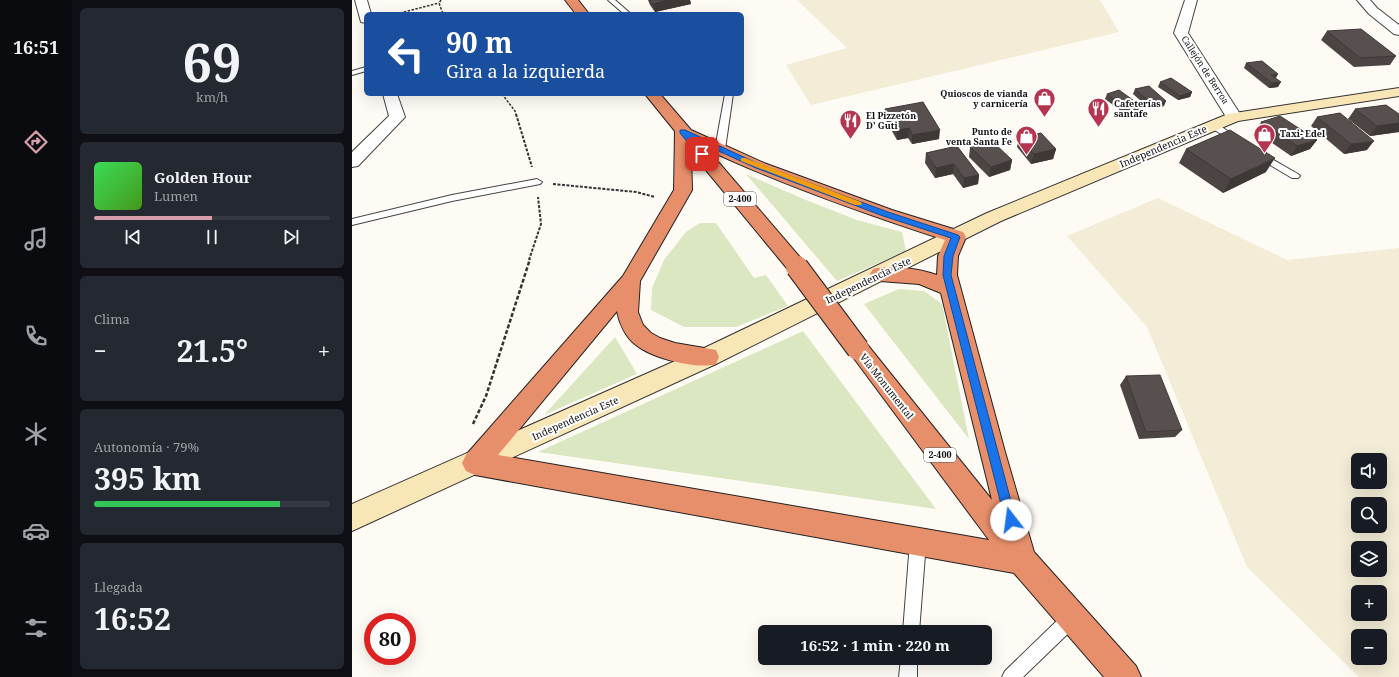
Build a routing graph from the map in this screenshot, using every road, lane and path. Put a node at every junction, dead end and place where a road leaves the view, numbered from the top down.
1 (361, 0) edge
2 (441, 0) edge
3 (571, 0) edge
4 (611, 0) edge
5 (1191, 0) edge
6 (1363, 0) edge
7 (439, 2) junction
8 (364, 12) edge
9 (403, 12) edge
10 (442, 12) edge
11 (581, 12) edge
12 (626, 12) edge
13 (1399, 31) edge
14 (364, 70) edge
15 (352, 73) edge
16 (1399, 92) edge
17 (391, 96) edge
18 (504, 96) edge
19 (654, 96) edge
20 (729, 96) edge
21 (1234, 116) junction
22 (1213, 125) junction
23 (682, 132) junction
24 (720, 150) junction
25 (352, 162) edge
26 (1295, 176) dead end
27 (537, 182) junction
28 (676, 202) junction
29 (352, 222) edge
30 (956, 237) junction
31 (880, 274) junction
32 (630, 281) junction
33 (951, 289) junction
34 (708, 357) junction
35 (470, 431) dead end
36 (475, 463) junction
37 (352, 518) edge
38 (918, 542) junction
39 (1022, 560) junction
40 (1072, 618) junction
41 (912, 625) edge
42 (909, 665) edge
43 (908, 677) edge
44 (1011, 677) edge
45 (1125, 677) edge

1 - 8 street
2 - 7 path
3 - 11 highway
4 - 12 lane
5 - 21 street, Callejón de Berroa
6 - 13 street
7 - 9 path
7 - 10 path
14 - 15 lane
16 - 21 main road, Independencia Este
17 - 25 street
18 - 27 path
19 - 23 highway, Vía Monumental / 2-400
20 - 24 lane
21 - 22 main road, Independencia Este
22 - 26 lane
22 - 30 main road, Independencia Este
23 - 24 highway
23 - 28 highway
23 - 39 highway, Vía Monumental / 2-400, bridge
24 - 30 highway
27 - 28 path
27 - 29 lane
27 - 35 path
28 - 32 highway
30 - 31 main road, Independencia Este
30 - 33 highway
31 - 33 highway
31 - 34 main road, Independencia Este
32 - 34 highway
32 - 36 highway
33 - 39 highway
34 - 36 main road, Independencia Este
36 - 37 main road, Independencia Este
36 - 38 highway
38 - 39 highway
38 - 41 lane
39 - 40 highway, Vía Monumental / 2-400
40 - 44 lane
40 - 45 highway, Vía Monumental / 2-400
42 - 43 lane

